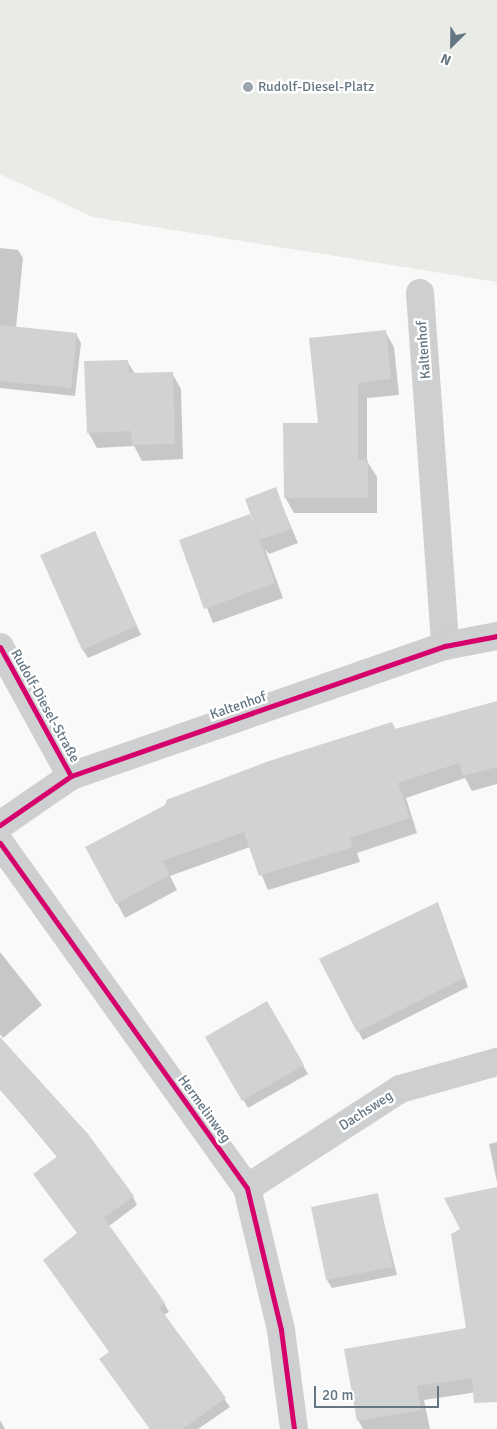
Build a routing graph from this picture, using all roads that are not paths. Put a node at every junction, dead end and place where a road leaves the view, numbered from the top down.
1 (420, 293) dead end
2 (497, 636) edge
3 (445, 646) junction
4 (0, 647) edge
5 (71, 776) junction
6 (0, 825) edge
7 (0, 843) edge
8 (497, 1062) edge
9 (247, 1188) junction
10 (294, 1429) edge

1 - 3 street, Kaltenhof
2 - 3 street, Kaltenhof
3 - 5 street, Kaltenhof
4 - 5 street, Rudolf-Diesel-Straße
5 - 6 street, Kaltenhof
7 - 9 street, Hermelinweg
8 - 9 street, Dachsweg
9 - 10 street, Hermelinweg

